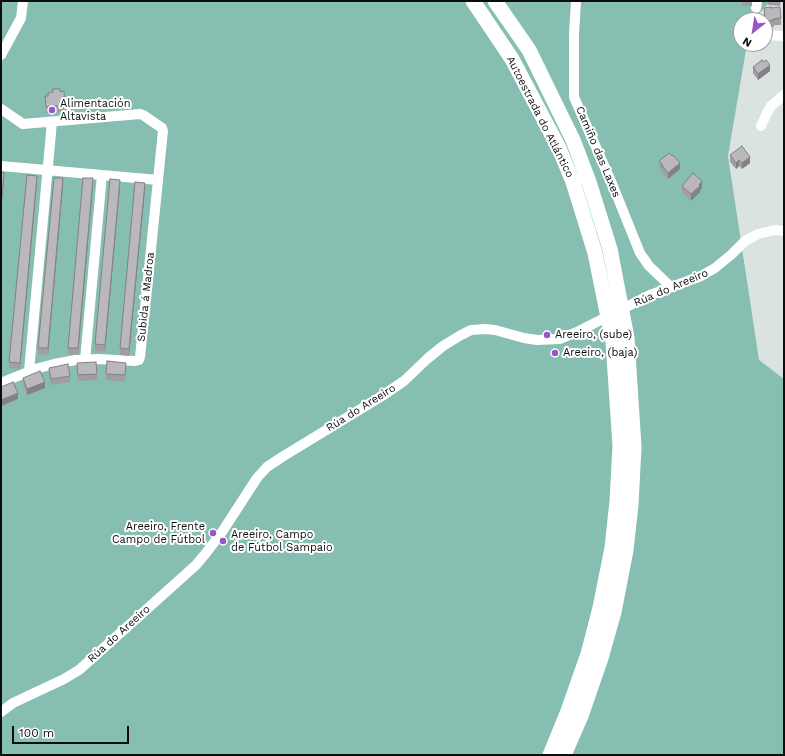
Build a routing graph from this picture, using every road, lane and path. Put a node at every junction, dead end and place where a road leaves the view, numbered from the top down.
1 (23, 1) edge
2 (473, 1) edge
3 (495, 1) edge
4 (576, 1) edge
5 (773, 35) edge
6 (784, 37) edge
7 (1, 55) edge
8 (784, 95) edge
9 (1, 109) edge
10 (52, 122) junction
11 (761, 126) dead end
12 (1, 166) edge
13 (48, 170) junction
14 (102, 175) junction
15 (158, 180) junction
16 (784, 231) edge
17 (671, 287) junction
18 (85, 360) junction
19 (29, 371) junction
20 (1, 382) edge
21 (1, 712) edge
22 (550, 755) edge
23 (564, 755) edge

1 - 7 street
2 - 22 highway, Autoestrada do Atlántico
3 - 23 highway, Autoestrada do Atlántico
4 - 17 street, Camiño das Laxes
5 - 6 street
8 - 11 street
9 - 10 street, Subida á Madroa
10 - 13 street
10 - 15 street, Subida á Madroa
12 - 13 street
13 - 14 street
13 - 19 street
14 - 15 street
14 - 18 street
15 - 18 street, Subida á Madroa
16 - 17 street, Rúa do Areeiro
17 - 21 street, Rúa do Areeiro
18 - 19 street, Subida á Madroa
19 - 20 street, Subida á Madroa

